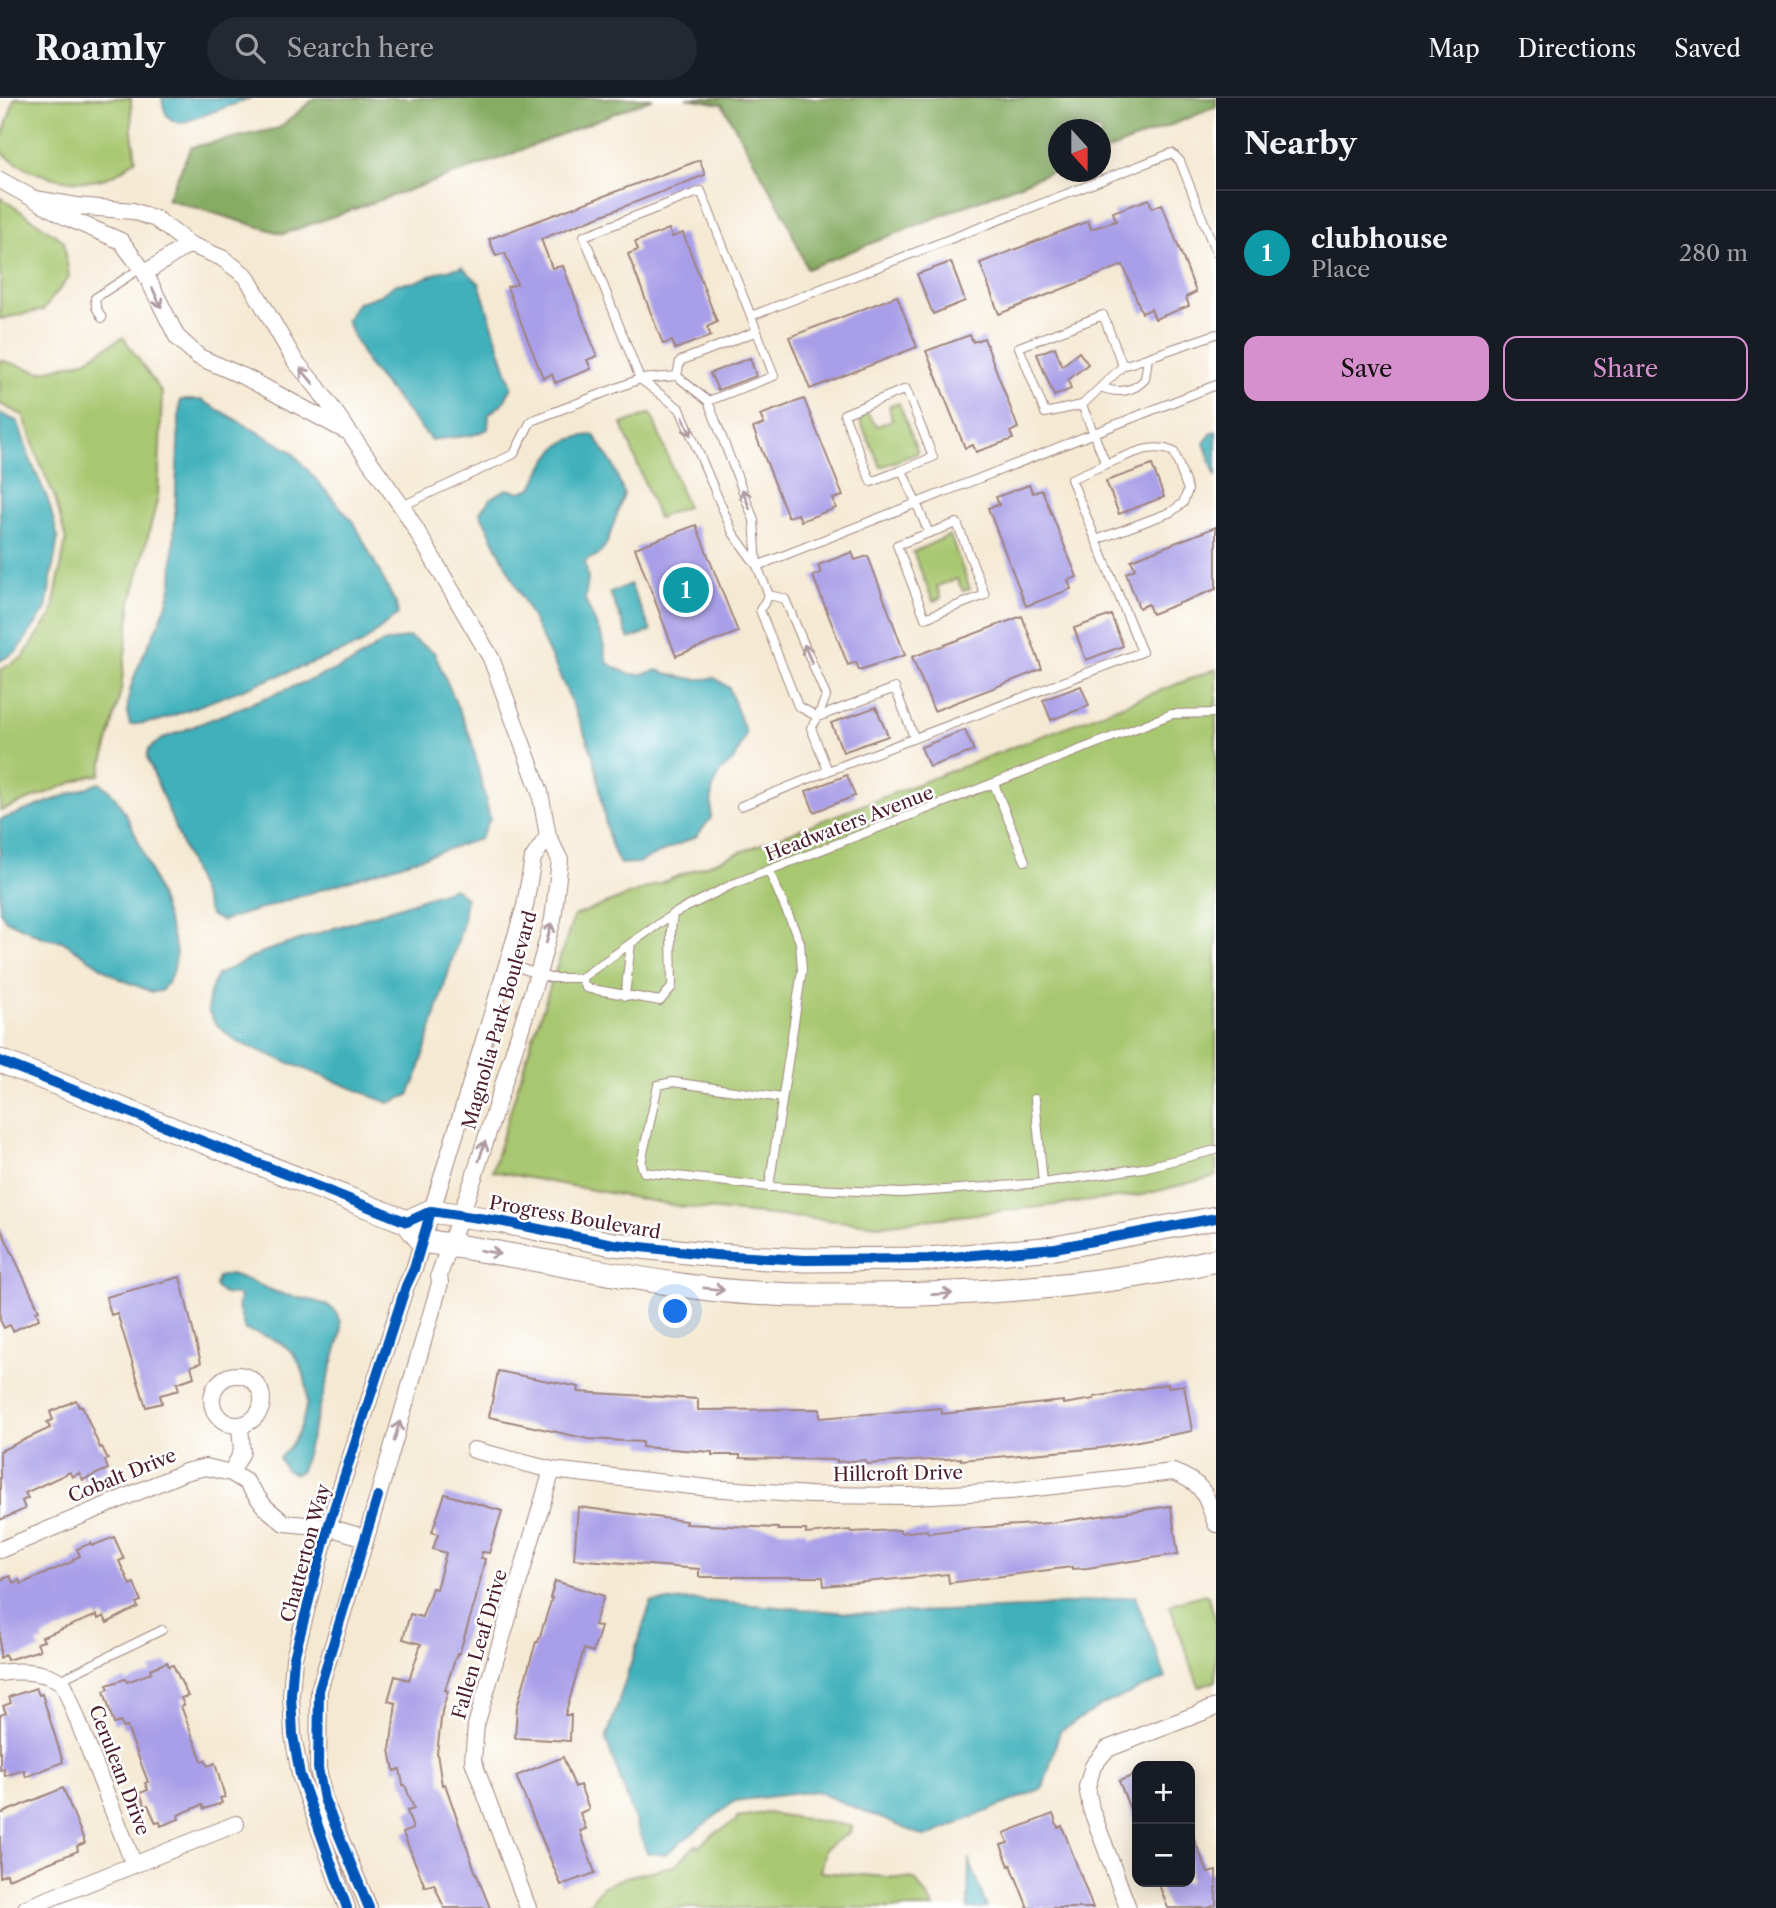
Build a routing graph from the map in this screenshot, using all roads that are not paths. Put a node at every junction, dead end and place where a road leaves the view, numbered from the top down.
1 (0, 180) edge
2 (35, 199) junction
3 (190, 244) junction
4 (1216, 253) edge
5 (143, 270) junction
6 (751, 316) junction
7 (102, 318) dead end
8 (757, 331) junction
9 (1216, 334) edge
10 (1148, 358) junction
11 (1123, 366) junction
12 (677, 376) junction
13 (640, 379) junction
14 (1216, 385) edge
15 (1101, 387) junction
16 (708, 401) junction
17 (1082, 405) junction
18 (346, 431) junction
19 (1092, 433) junction
20 (1107, 464) junction
21 (902, 470) junction
22 (916, 502) junction
23 (402, 506) junction
24 (929, 533) junction
25 (1096, 540) junction
26 (757, 566) junction
27 (769, 595) junction
28 (1216, 713) edge
29 (818, 717) junction
30 (914, 737) junction
31 (828, 771) junction
32 (994, 784) junction
33 (741, 806) dead end
34 (548, 836) junction
35 (1025, 861) dead end
36 (769, 871) junction
37 (673, 914) junction
38 (631, 943) junction
39 (508, 964) junction
40 (538, 974) junction
41 (581, 978) junction
42 (625, 996) junction
43 (0, 1061) edge
44 (782, 1098) junction
45 (1035, 1099) dead end
46 (1216, 1150) edge
47 (1043, 1183) junction
48 (769, 1187) junction
49 (431, 1211) junction
50 (461, 1216) junction
51 (1216, 1218) edge
52 (407, 1222) junction
53 (422, 1241) junction
54 (450, 1244) junction
55 (1216, 1260) edge
56 (240, 1426) dead end
57 (474, 1450) dead end
58 (552, 1470) junction
59 (231, 1473) junction
60 (1216, 1524) edge
61 (328, 1527) junction
62 (366, 1538) junction
63 (0, 1550) edge
64 (162, 1630) dead end
65 (0, 1673) edge
66 (60, 1679) junction
67 (1216, 1707) edge
68 (236, 1824) dead end
69 (134, 1865) junction
70 (26, 1908) edge
71 (347, 1908) edge
72 (369, 1908) edge
73 (528, 1908) edge
74 (1128, 1908) edge

1 - 2 street, Magnolia Park Boulevard
2 - 3 street, Magnolia Park Boulevard
2 - 5 street, Magnolia Park Boulevard
3 - 5 street
18 -> 3 street, Magnolia Park Boulevard
4 - 6 lane
5 - 7 lane
5 -> 18 street, Magnolia Park Boulevard
6 - 8 lane
6 - 13 lane
8 - 12 lane
8 - 16 lane
9 - 10 lane
10 - 11 lane
10 - 15 lane
11 - 15 lane
11 - 17 lane
12 - 13 lane
12 - 16 lane
13 - 23 lane
13 -> 26 lane
14 - 19 lane
15 - 17 lane
26 -> 16 lane
17 - 19 lane
18 - 23 street, Magnolia Park Boulevard
19 - 20 lane
19 - 22 lane
20 - 25 lane
20 - 25 lane
21 - 21 lane
21 - 22 lane
22 - 24 lane
22 - 26 lane
23 - 34 street, Magnolia Park Boulevard
24 - 24 lane
25 - 30 lane
26 - 27 lane
27 - 29 lane
29 -> 27 lane
28 - 32 lane, Headwaters Avenue
29 - 30 lane
29 - 31 lane
30 - 31 lane
31 - 33 lane
32 - 35 lane
32 - 36 lane, Headwaters Avenue
34 - 39 street, Magnolia Park Boulevard
40 -> 34 street, Magnolia Park Boulevard
36 - 37 lane, Headwaters Avenue
36 - 44 lane
37 - 38 lane, Headwaters Avenue
37 - 42 lane
38 - 41 lane, Headwaters Avenue
38 - 42 lane
39 - 40 lane
39 - 49 street, Magnolia Park Boulevard
40 - 41 lane
50 -> 40 street, Magnolia Park Boulevard
41 - 42 lane
43 - 52 main road
44 - 48 lane
44 - 48 lane
45 - 47 lane
46 - 47 lane
47 - 48 lane
49 - 50 main road, Progress Boulevard
49 - 52 main road
49 - 53 street, Chatterton Way
50 - 51 main road, Progress Boulevard
50 - 54 street, Magnolia Park Boulevard
52 - 53 main road
53 - 54 main road
53 - 61 street, Chatterton Way
54 -> 55 main road
62 -> 54 street, Magnolia Park Boulevard
56 - 59 street
57 - 58 street, Hillcroft Drive
58 - 60 street, Hillcroft Drive
58 - 73 street, Fallen Leaf Drive
59 - 61 street
59 - 63 street, Cobalt Drive
61 - 62 street, Chatterton Way
61 - 71 street, Chatterton Way
62 - 72 street
64 - 66 lane
65 - 66 street
66 - 69 street, Cerulean Drive
67 - 74 street
68 - 69 street
69 - 70 street, Cerulean Drive

